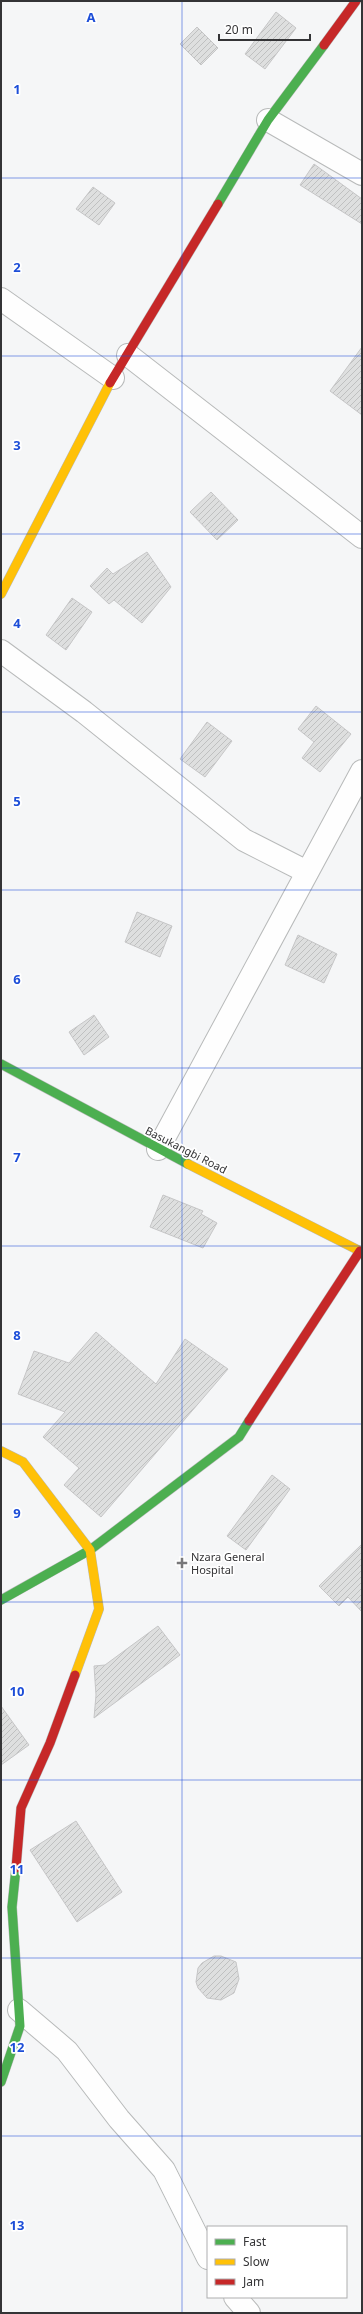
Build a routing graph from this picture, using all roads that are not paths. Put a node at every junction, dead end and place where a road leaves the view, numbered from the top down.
1 (356, 1) edge
2 (268, 120) junction
3 (362, 174) edge
4 (1, 299) edge
5 (128, 355) junction
6 (113, 378) junction
7 (362, 537) edge
8 (1, 594) edge
9 (1, 651) edge
10 (362, 771) edge
11 (307, 872) junction
12 (1, 1064) edge
13 (158, 1150) junction
14 (361, 1252) edge
15 (1, 1451) edge
16 (90, 1550) junction
17 (1, 1600) edge
18 (19, 2010) junction
19 (1, 2082) edge
20 (207, 2256) edge
21 (236, 2298) edge
22 (249, 2313) edge

1 - 2 street
2 - 3 street
2 - 5 street
4 - 6 street
5 - 6 street
5 - 7 street
6 - 8 street
9 - 11 street
10 - 11 street
11 - 13 street
12 - 13 street, Basukangbi Road
13 - 14 street, Basukangbi Road
14 - 16 street
15 - 16 street
16 - 17 street
16 - 18 street
18 - 19 street
18 - 20 street
21 - 22 street

